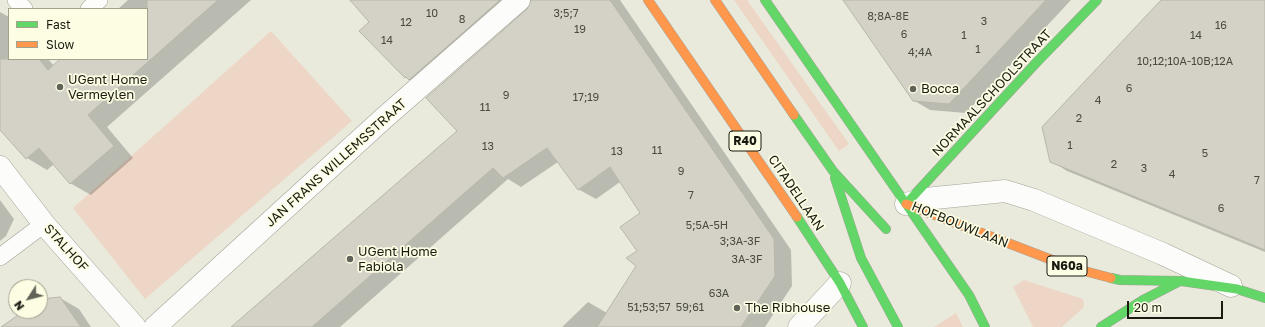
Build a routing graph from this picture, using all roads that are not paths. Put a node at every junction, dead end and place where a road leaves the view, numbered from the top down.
1 (16, 0) edge
2 (99, 0) edge
3 (519, 0) edge
4 (648, 0) edge
5 (715, 0) edge
6 (765, 0) edge
7 (1097, 0) edge
8 (23, 8) edge
9 (90, 8) edge
10 (0, 168) edge
11 (833, 171) junction
12 (899, 212) junction
13 (44, 224) junction
14 (863, 255) junction
15 (0, 256) edge
16 (847, 275) junction
17 (1181, 280) junction
18 (1237, 289) junction
19 (1265, 298) edge
20 (134, 327) edge
21 (155, 327) edge
22 (799, 327) edge
23 (863, 327) edge
24 (898, 327) edge
25 (985, 327) edge
26 (1101, 327) edge

1 - 8 lane
2 - 9 lane
3 - 21 street, JAN FRANS WILLEMSSTRAAT
4 - 16 main road, CITADELLAAN / R40
5 - 11 main road
6 - 12 main road
7 - 12 main road, NORMAALSCHOOLSTRAAT
10 - 13 street, STALHOF
11 - 12 main road, NORMAALSCHOOLSTRAAT
11 - 14 main road
12 - 17 main road, HOFBOUWLAAN / N60a
12 - 18 street, HOFBOUWLAAN
12 - 25 main road
13 - 15 lane
13 - 20 street, STALHOF
14 - 16 main road
14 - 24 main road
16 - 22 street
16 - 23 main road, R40
17 - 18 main road, HOFBOUWLAAN / N60a
17 - 26 main road
18 - 19 main road, HOFBOUWLAAN / N60a

